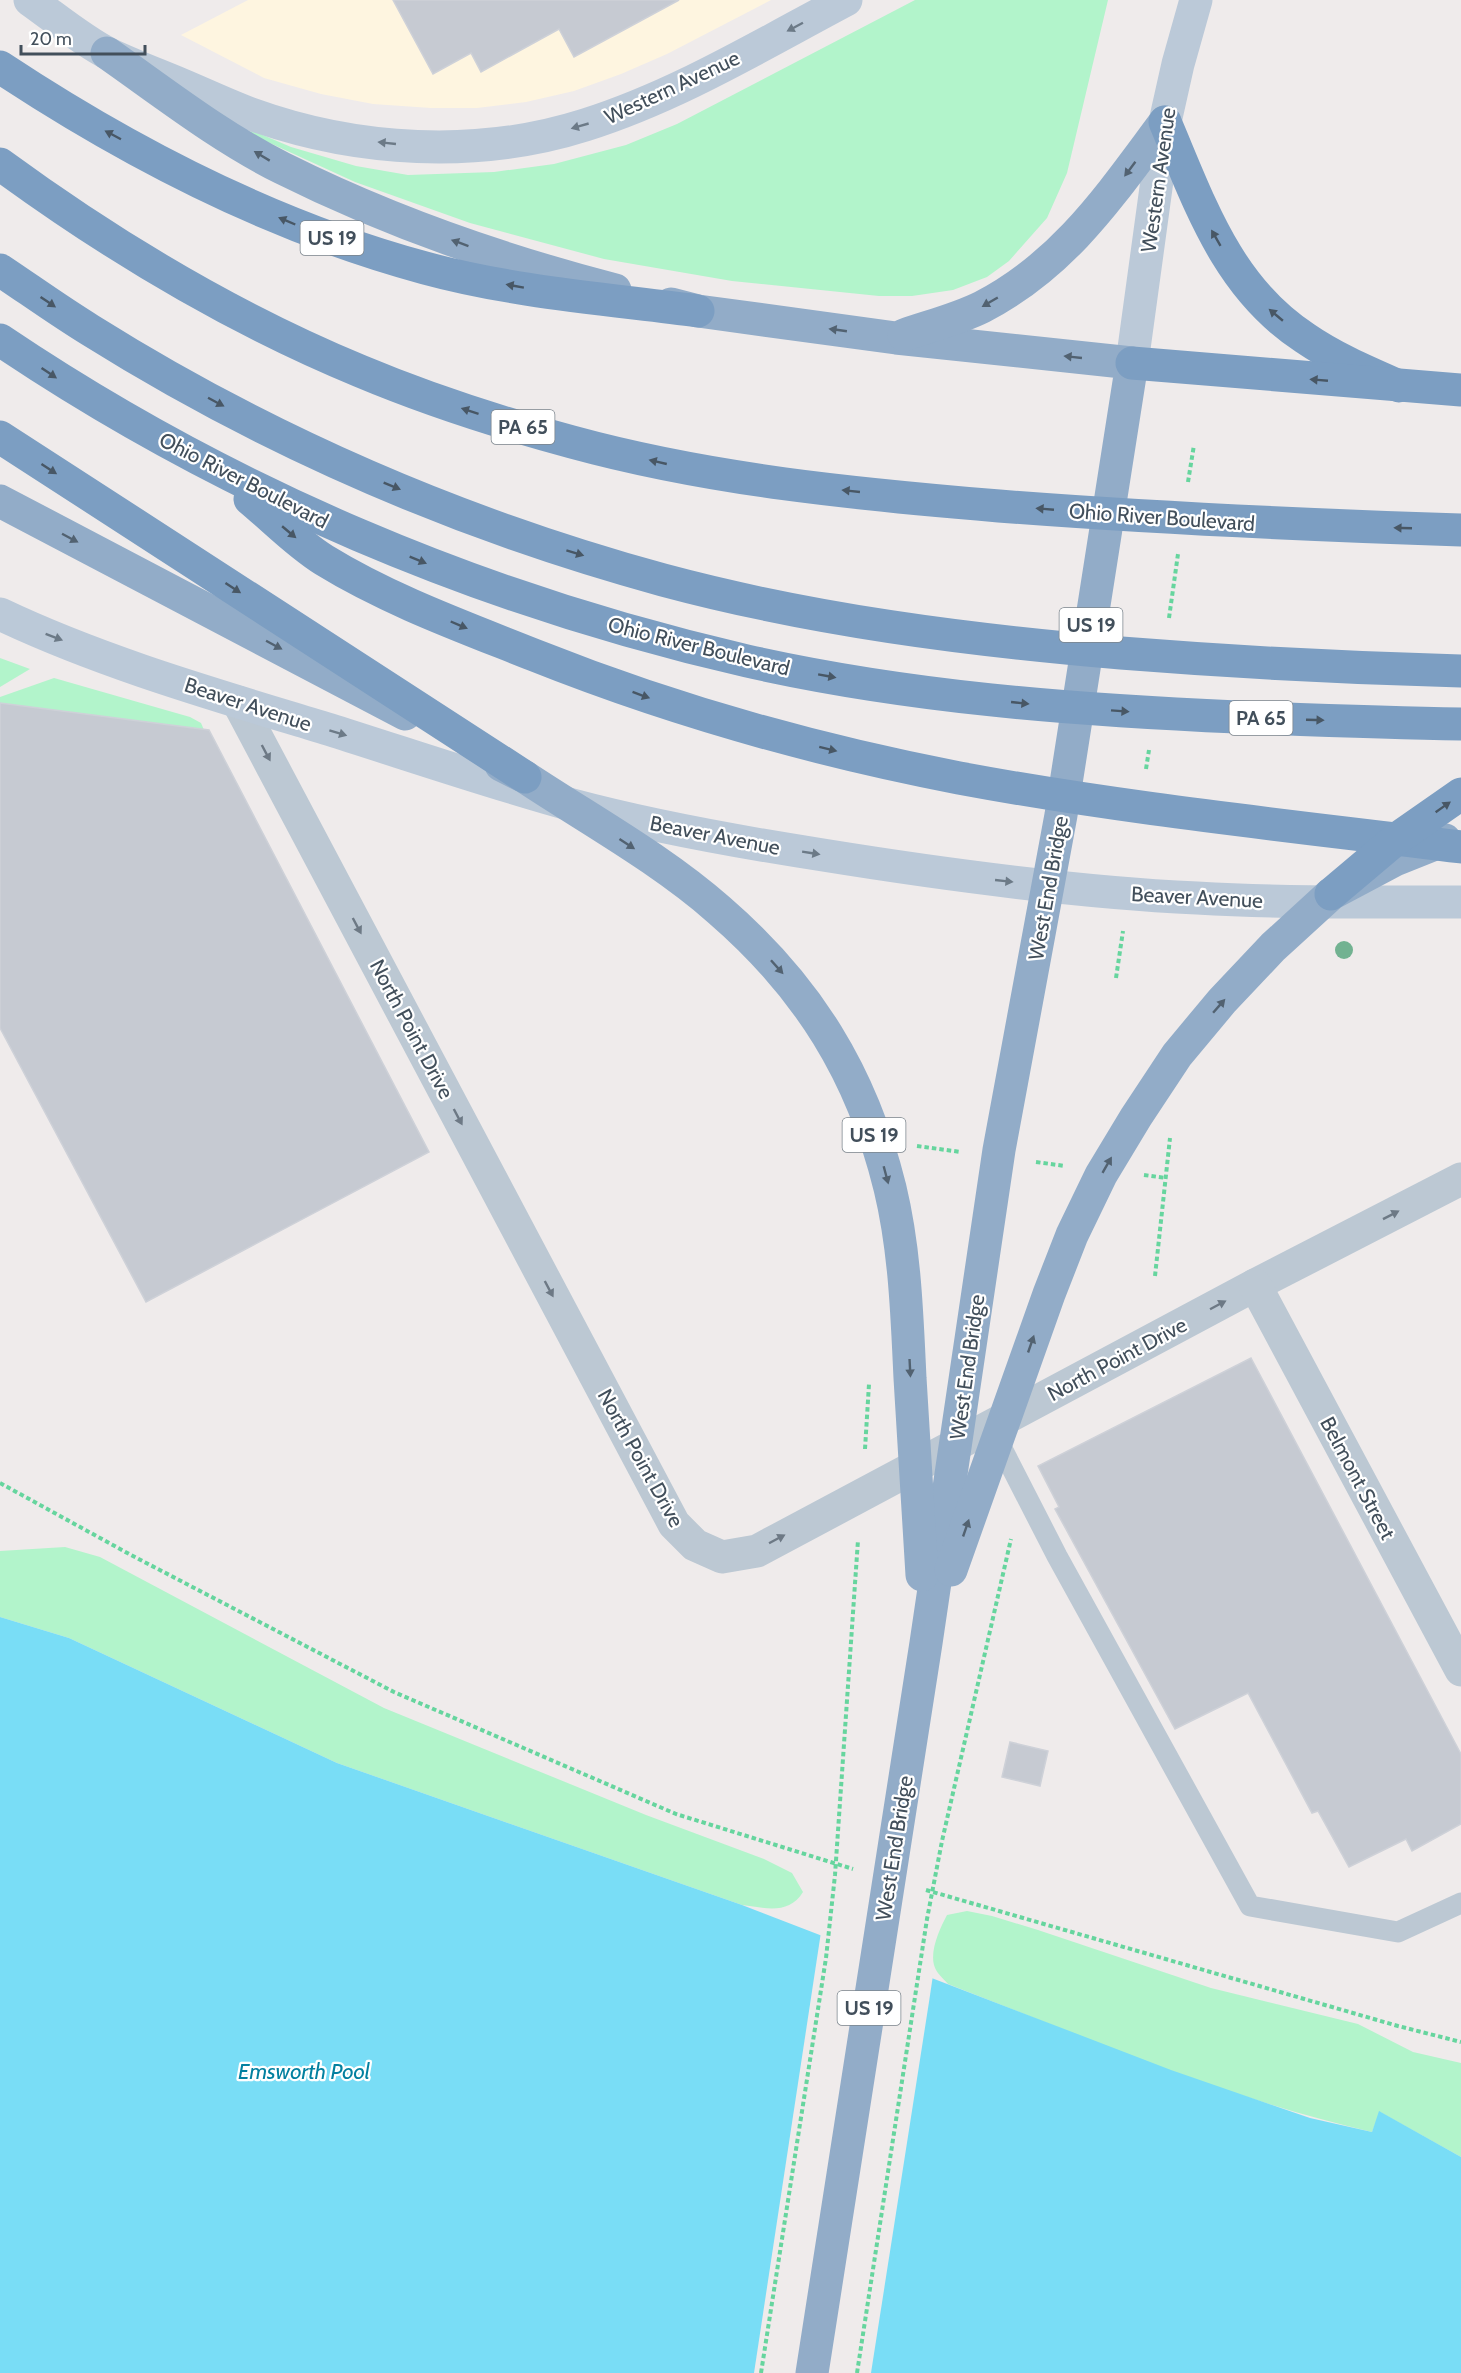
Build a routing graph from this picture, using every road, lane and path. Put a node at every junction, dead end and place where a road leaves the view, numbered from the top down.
1 (30, 0) edge
2 (846, 0) edge
3 (1196, 0) edge
4 (107, 53) junction
5 (0, 67) edge
6 (1166, 122) junction
7 (0, 164) edge
8 (0, 270) edge
9 (698, 311) junction
10 (896, 338) junction
11 (0, 340) edge
12 (1132, 363) junction
13 (1399, 386) junction
14 (1461, 390) edge
15 (0, 437) edge
16 (212, 467) junction
17 (0, 501) edge
18 (1461, 530) edge
19 (0, 614) edge
20 (1461, 671) edge
21 (238, 702) junction
22 (1461, 724) edge
23 (525, 777) junction
24 (1461, 794) edge
25 (1461, 834) edge
26 (1461, 847) edge
27 (1331, 894) junction
28 (1461, 902) edge
29 (1171, 1134) dead end
30 (1461, 1179) edge
31 (1155, 1276) dead end
32 (1255, 1286) junction
33 (870, 1379) dead end
34 (991, 1426) junction
35 (865, 1450) dead end
36 (0, 1483) edge
37 (1014, 1528) dead end
38 (859, 1533) dead end
39 (926, 1643) junction
40 (1461, 1670) edge
41 (857, 1870) dead end
42 (921, 1888) dead end
43 (1461, 1903) edge
44 (1461, 2042) edge
45 (761, 2373) edge
46 (812, 2373) edge
47 (857, 2373) edge

1 - 4 main road, Western Avenue
2 -> 4 main road, Western Avenue
3 - 6 main road, Western Avenue
9 -> 4 highway
9 -> 5 highway, US 19
6 -> 10 highway
6 - 12 main road, Western Avenue
13 -> 6 highway
18 -> 7 highway, Ohio River Boulevard / PA 65
8 -> 20 highway
10 -> 9 highway, US 19
12 -> 10 highway, US 19
11 -> 16 highway, Ohio River Boulevard / PA 65
13 -> 12 highway
12 - 39 highway, West End Bridge / US 19
13 - 14 highway
15 -> 23 highway, US 19
16 -> 22 highway, Ohio River Boulevard / PA 65
16 -> 26 highway
17 -> 23 highway
19 -> 21 main road, Beaver Avenue
21 -> 28 main road, Beaver Avenue
21 -> 34 street, North Point Drive
23 -> 39 highway, US 19
27 -> 24 highway
25 - 27 highway
39 -> 27 highway
29 - 31 path
32 -> 30 street, North Point Drive
34 -> 32 street, North Point Drive
32 - 40 street, Belmont Street
33 - 35 path
34 - 43 lane
36 - 41 path
37 - 47 path
38 - 45 path
39 - 46 highway, West End Bridge / US 19
42 - 44 path

